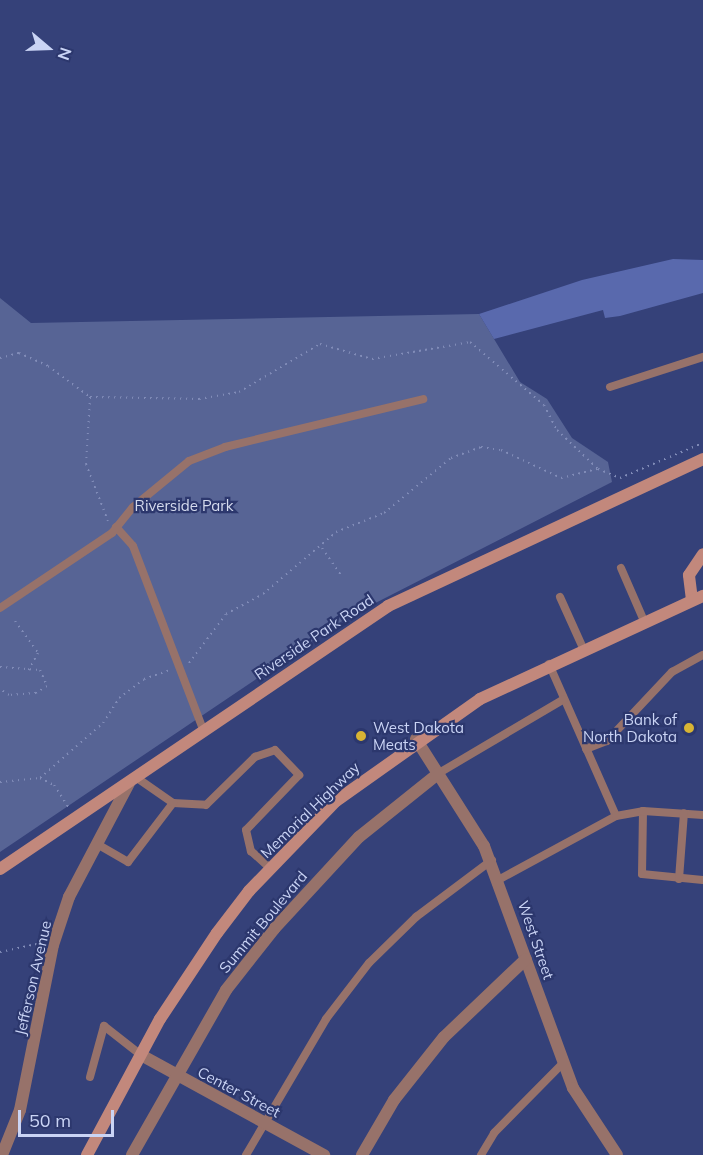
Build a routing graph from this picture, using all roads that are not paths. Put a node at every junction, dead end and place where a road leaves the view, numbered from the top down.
1 (703, 357) edge
2 (610, 387) dead end
3 (423, 399) dead end
4 (703, 459) edge
5 (114, 530) junction
6 (703, 554) edge
7 (621, 568) dead end
8 (560, 597) dead end
9 (698, 598) edge
10 (0, 608) edge
11 (644, 621) junction
12 (583, 648) junction
13 (703, 655) edge
14 (549, 663) junction
15 (564, 699) junction
16 (204, 732) junction
17 (416, 739) junction
18 (586, 750) junction
19 (439, 773) junction
20 (133, 780) junction
21 (173, 803) junction
22 (643, 811) junction
23 (684, 813) junction
24 (703, 815) edge
25 (616, 816) junction
26 (97, 844) junction
27 (492, 860) junction
28 (270, 868) junction
29 (0, 869) edge
30 (500, 879) junction
31 (679, 879) junction
32 (703, 880) edge
33 (526, 959) junction
34 (141, 1056) junction
35 (563, 1063) junction
36 (177, 1076) junction
37 (90, 1077) dead end
38 (264, 1122) junction
39 (2, 1155) edge
40 (87, 1155) edge
41 (132, 1155) edge
42 (246, 1155) edge
43 (324, 1155) edge
44 (362, 1155) edge
45 (481, 1155) edge
46 (617, 1155) edge

1 - 2 lane
3 - 5 lane
4 - 16 main road, Riverside Park Road
5 - 10 lane
5 - 16 lane
6 - 9 main road
7 - 11 lane
8 - 12 lane
9 - 11 main road, Memorial Highway
11 - 12 main road, Memorial Highway
12 - 14 main road, Memorial Highway
13 - 18 lane
14 - 15 lane
14 - 17 main road, Memorial Highway
15 - 18 lane
15 - 19 lane
16 - 20 main road, Riverside Park Road
17 - 19 street, West Street
17 - 28 main road, Memorial Highway
18 - 25 lane
19 - 27 street, West Street
19 - 36 street, Summit Boulevard
20 - 21 lane
20 - 26 street, Jefferson Avenue
20 - 29 main road, Riverside Park Road
21 - 26 lane
21 - 28 lane
22 - 23 lane
22 - 25 lane
22 - 31 lane
23 - 24 lane
23 - 31 lane
25 - 30 lane
26 - 39 street, Jefferson Avenue
27 - 30 street, West Street
27 - 38 lane
28 - 34 main road, Memorial Highway
30 - 33 street, West Street
31 - 32 lane
33 - 35 street, West Street
33 - 44 street
34 - 36 street, Center Street
34 - 37 lane
34 - 40 main road, Memorial Highway
35 - 45 lane
35 - 46 street, West Street
36 - 38 street, Center Street
36 - 41 street, Summit Boulevard
38 - 42 lane
38 - 43 street, Center Street

